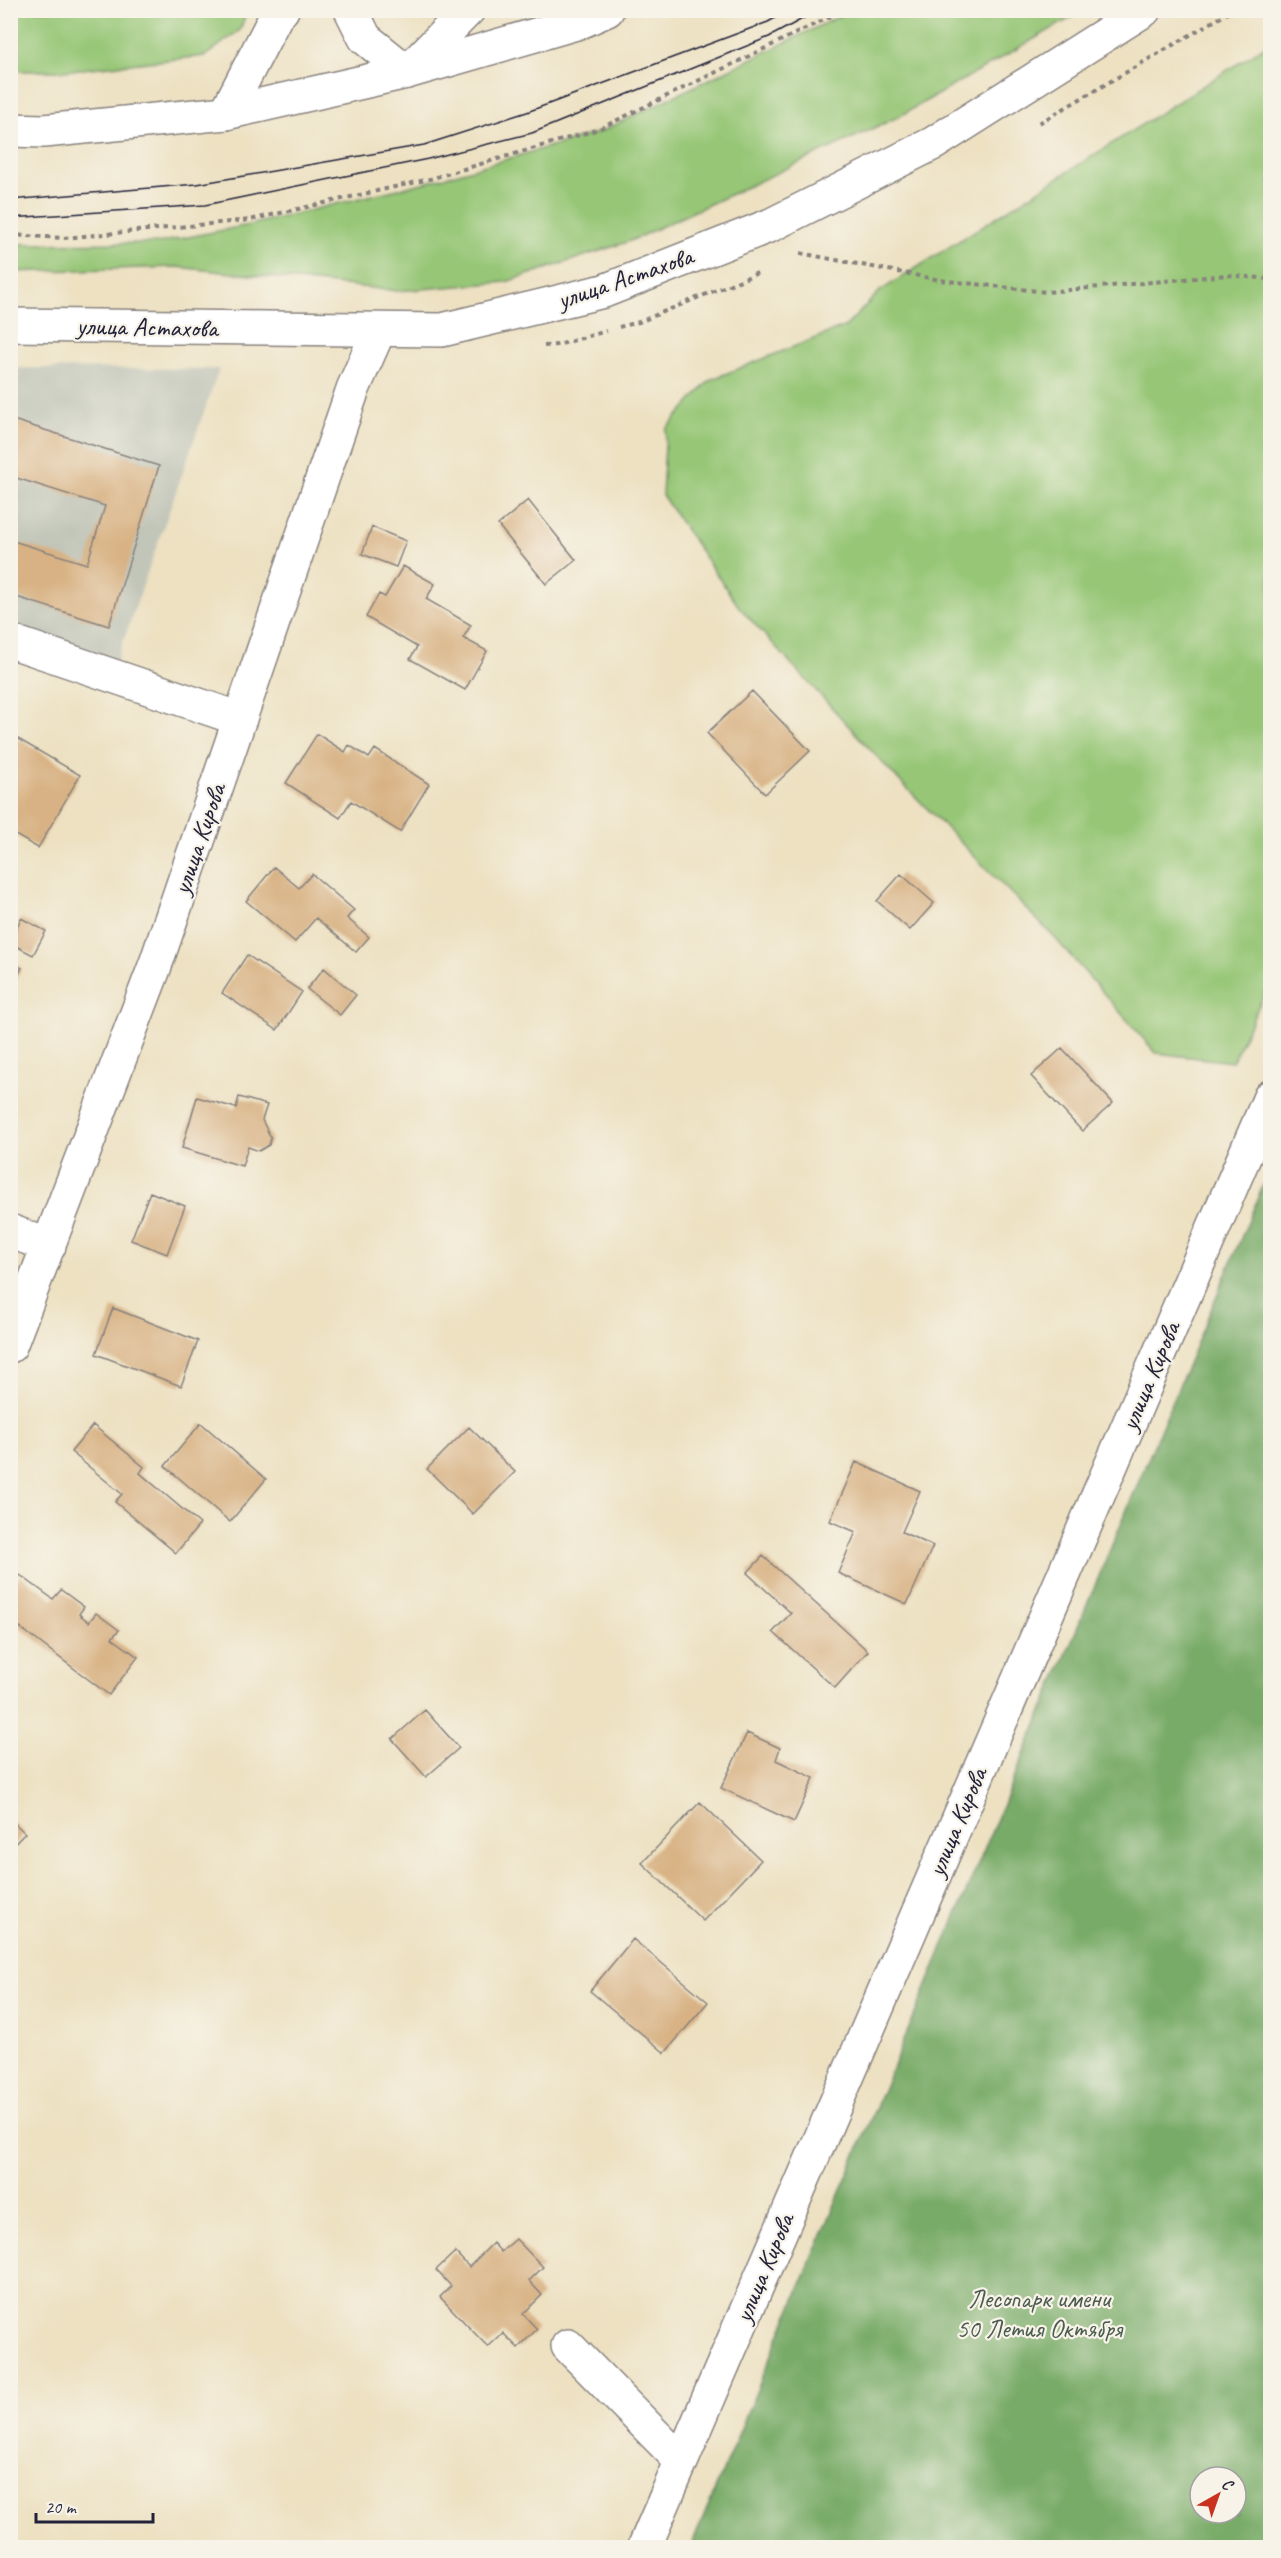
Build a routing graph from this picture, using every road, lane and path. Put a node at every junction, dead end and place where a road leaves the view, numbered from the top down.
1 (282, 10) edge
2 (351, 10) edge
3 (468, 10) edge
4 (607, 10) edge
5 (844, 10) edge
6 (1144, 10) edge
7 (407, 72) junction
8 (226, 113) junction
9 (10, 130) edge
10 (10, 235) edge
11 (796, 252) dead end
12 (1270, 279) edge
13 (10, 325) edge
14 (379, 330) junction
15 (10, 641) edge
16 (240, 719) junction
17 (1270, 1097) edge
18 (10, 1231) edge
19 (49, 1246) junction
20 (10, 1346) edge
21 (568, 2346) dead end
22 (681, 2461) junction
23 (644, 2547) edge

1 - 8 street
2 - 7 street
3 - 7 street
4 - 7 street
5 - 10 path
6 - 14 street, улица Астахова
7 - 8 street
8 - 9 street
11 - 12 path
13 - 14 street, улица Астахова
14 - 16 street, улица Кирова
15 - 16 street
16 - 19 street, улица Кирова
17 - 22 street, улица Кирова
18 - 19 street
19 - 20 street, улица Кирова
21 - 22 street
22 - 23 street, улица Кирова

